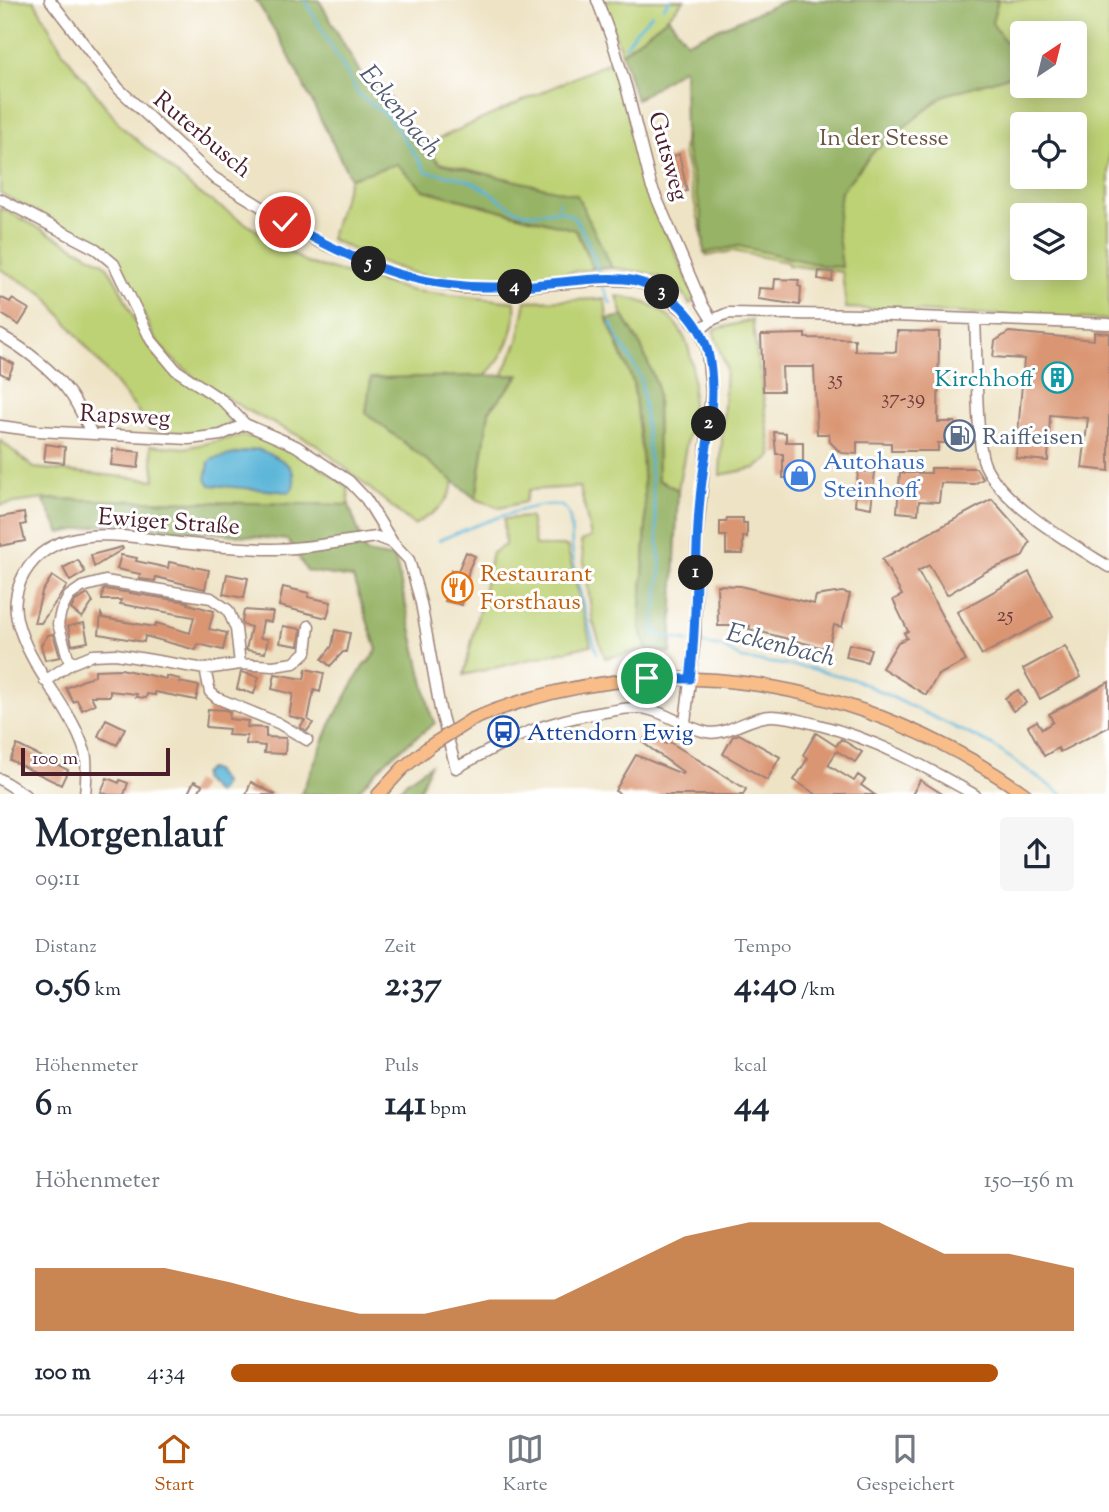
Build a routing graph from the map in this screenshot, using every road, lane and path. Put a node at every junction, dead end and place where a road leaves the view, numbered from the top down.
1 (50, 0) edge
2 (597, 0) edge
3 (0, 199) edge
4 (712, 320) junction
5 (975, 320) junction
6 (1109, 324) edge
7 (700, 330) junction
8 (0, 335) edge
9 (245, 424) junction
10 (0, 426) edge
11 (92, 434) junction
12 (393, 542) junction
13 (1109, 567) edge
14 (309, 626) dead end
15 (70, 664) junction
16 (240, 664) junction
17 (205, 669) junction
18 (690, 679) junction
19 (46, 681) junction
20 (685, 723) junction
21 (307, 740) dead end
22 (0, 779) edge
23 (25, 794) edge
24 (85, 794) edge
25 (378, 794) edge
26 (975, 794) edge
27 (1026, 794) edge

1 - 7 street, Ruterbusch
2 - 4 street, Gutsweg
3 - 9 street
4 - 5 street
4 - 7 street
5 - 6 street
5 - 13 street
7 - 18 street, Ruterbusch
8 - 11 street
9 - 11 street, Rapsweg
9 - 12 street
10 - 11 street, Rapsweg
12 - 19 street, Ewiger Straße
12 - 20 street
14 - 16 street
15 - 16 street
15 - 17 street
15 - 19 street
16 - 17 street
17 - 21 street
18 - 20 street, Ruterbusch
18 - 25 main road, bridge
18 - 27 main road
19 - 24 street, Ewiger Straße
20 - 26 street
22 - 23 street

